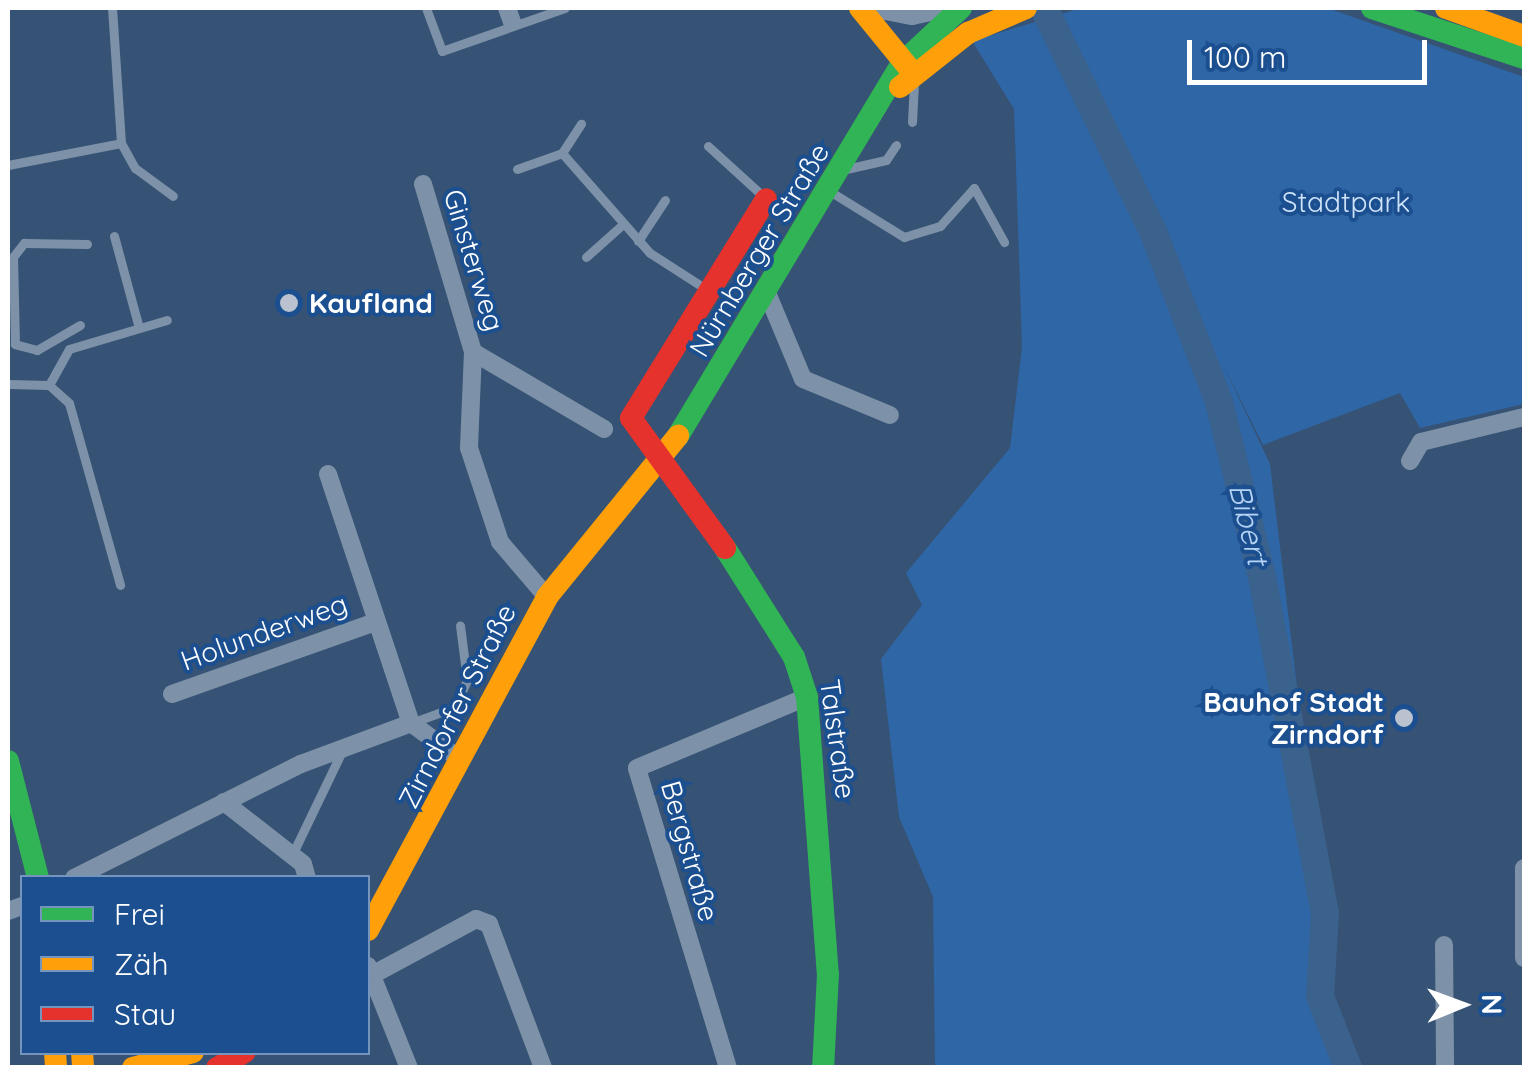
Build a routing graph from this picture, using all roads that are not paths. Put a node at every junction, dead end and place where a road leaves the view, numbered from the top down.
1 (112, 8) edge
2 (426, 8) edge
3 (565, 8) edge
4 (858, 8) edge
5 (870, 8) edge
6 (951, 8) edge
7 (962, 8) edge
8 (1026, 8) edge
9 (1372, 8) edge
10 (1446, 8) edge
11 (1417, 14) edge
12 (510, 15) edge
13 (1524, 36) edge
14 (1524, 58) edge
15 (908, 68) junction
16 (912, 122) dead end
17 (581, 124) dead end
18 (121, 143) junction
19 (896, 145) dead end
20 (708, 146) dead end
21 (562, 153) junction
22 (8, 165) edge
23 (517, 169) dead end
24 (843, 169) junction
25 (423, 184) dead end
26 (830, 192) junction
27 (173, 196) dead end
28 (766, 199) joint
29 (665, 200) dead end
30 (623, 224) junction
31 (114, 236) dead end
32 (638, 242) junction
33 (1004, 242) dead end
34 (87, 244) dead end
35 (586, 257) dead end
36 (706, 289) junction
37 (767, 294) junction
38 (167, 320) dead end
39 (80, 325) dead end
40 (139, 328) junction
41 (473, 352) junction
42 (8, 384) edge
43 (49, 385) junction
44 (890, 414) dead end
45 (1524, 417) edge
46 (687, 425) joint
47 (604, 429) dead end
48 (666, 456) junction
49 (1410, 460) dead end
50 (328, 474) dead end
51 (120, 586) dead end
52 (547, 597) junction
53 (374, 622) junction
54 (460, 625) dead end
55 (172, 694) dead end
56 (807, 698) junction
57 (411, 724) junction
58 (344, 748) junction
59 (461, 760) junction
60 (8, 761) edge
61 (224, 802) junction
62 (292, 855) junction
63 (1524, 868) edge
64 (37, 875) edge
65 (80, 875) edge
66 (305, 875) edge
67 (370, 926) edge
68 (1444, 945) dead end
69 (1524, 958) edge
70 (370, 970) edge
71 (182, 1055) edge
72 (240, 1055) edge
73 (132, 1068) edge
74 (216, 1068) edge
75 (409, 1068) edge
76 (543, 1068) edge
77 (728, 1068) edge
78 (823, 1068) edge
79 (1445, 1068) edge

1 - 18 lane
2 - 12 lane
3 - 12 lane
4 - 15 main road
5 - 6 street
7 - 15 main road, Nürnberger Straße
8 - 15 main road, Nürnberger Straße
9 - 11 main road
10 - 13 main road
11 - 14 main road
15 - 16 lane
15 - 24 main road, Nürnberger Straße
17 - 21 lane
18 - 22 lane
18 - 27 lane
19 - 24 lane
20 - 28 lane
21 - 23 lane
21 - 30 lane, Nürnberger Straße
24 - 26 main road, Nürnberger Straße
25 - 41 street, Ginsterweg
26 - 33 lane
26 - 37 main road, Nürnberger Straße
28 - 36 main road, Nürnberger Straße
29 - 32 lane
30 - 32 lane, Nürnberger Straße
30 - 35 lane
31 - 40 lane
32 - 36 lane, Nürnberger Straße
34 - 39 lane
36 - 48 main road, Nürnberger Straße
37 - 44 street
37 - 46 main road, Nürnberger Straße
38 - 40 lane
40 - 43 lane
41 - 47 street, Ginsterweg
41 - 52 street, Ginsterweg
42 - 43 lane
43 - 51 lane
45 - 49 street
46 - 48 main road, Zirndorfer Straße
48 - 52 main road, Zirndorfer Straße
48 - 56 main road, Talstraße
50 - 53 street
52 - 59 main road, Zirndorfer Straße
53 - 55 street, Holunderweg
53 - 57 street
54 - 57 lane
56 - 77 street, Bergstraße
56 - 78 main road, Talstraße
57 - 58 street
57 - 59 street
58 - 61 street
58 - 62 lane
59 - 67 main road, Zirndorfer Straße
60 - 64 main road
61 - 62 street
61 - 65 street
62 - 66 street
63 - 69 street
68 - 79 street
70 - 75 street
70 - 76 street
71 - 73 main road
72 - 74 main road

